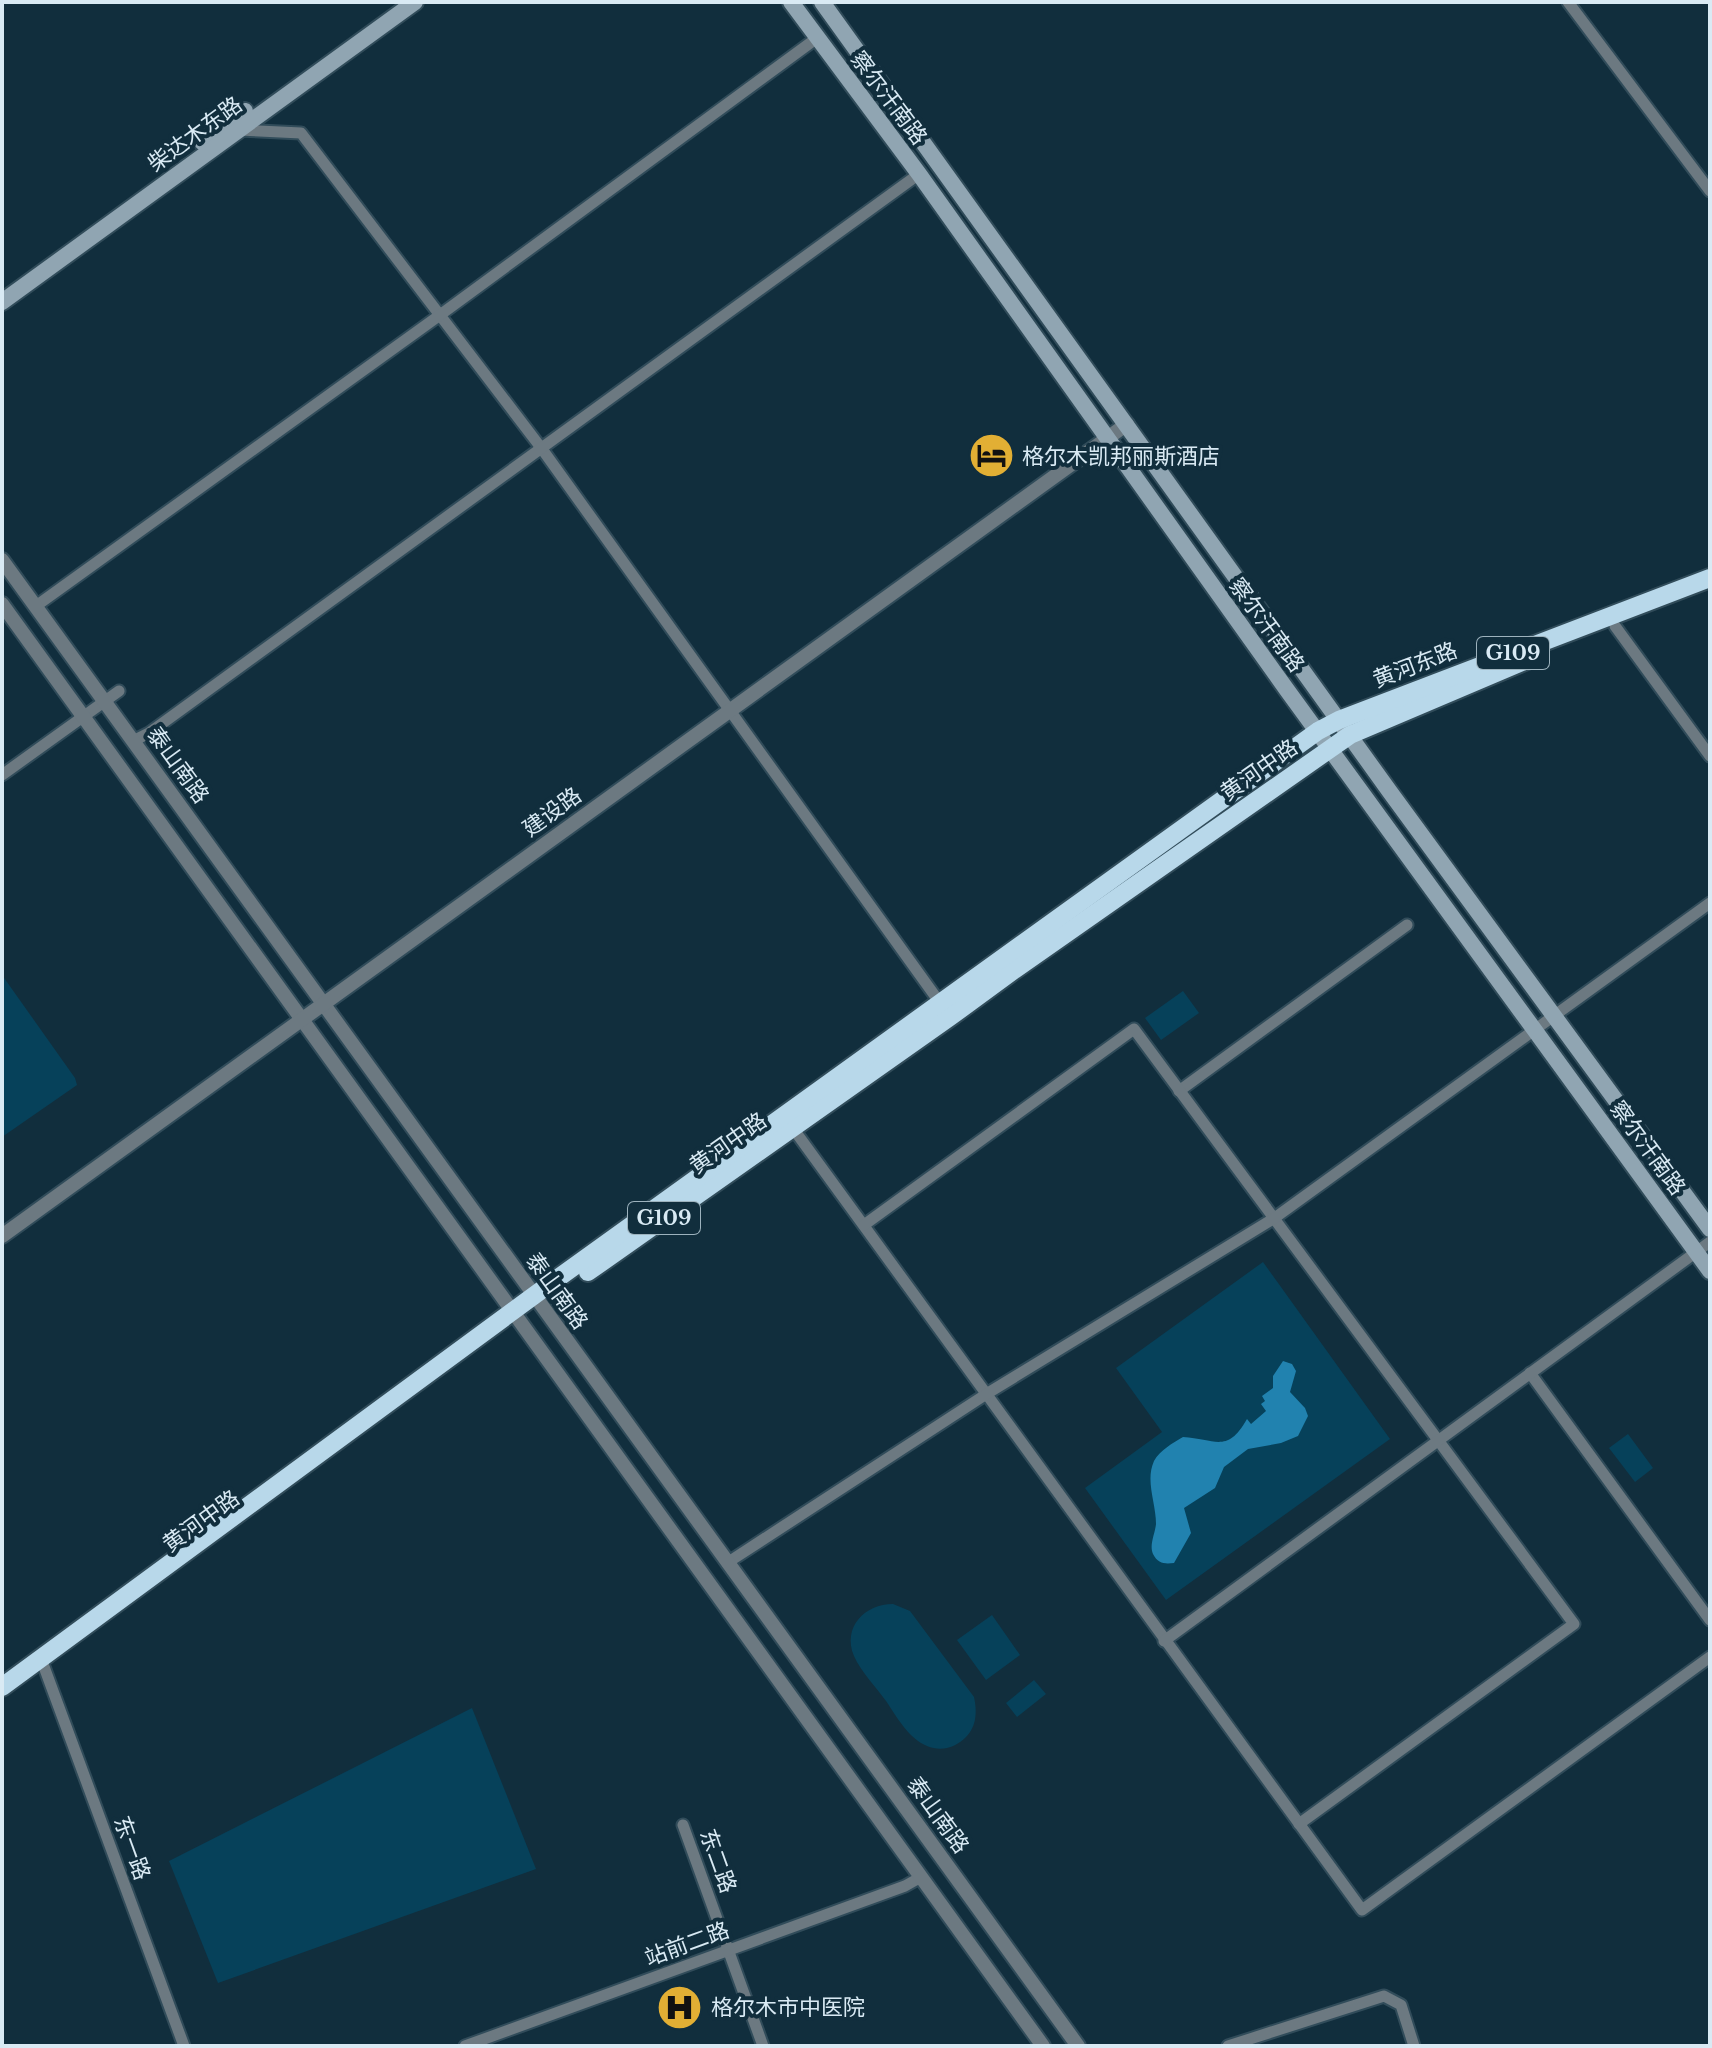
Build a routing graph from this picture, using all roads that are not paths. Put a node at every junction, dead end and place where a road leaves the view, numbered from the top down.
1 (400, 2) edge
2 (415, 2) edge
3 (791, 2) edge
4 (822, 2) edge
5 (1568, 2) edge
6 (817, 38) junction
7 (238, 130) junction
8 (919, 174) junction
9 (1710, 191) edge
10 (2, 288) edge
11 (2, 302) edge
12 (440, 315) junction
13 (1127, 424) junction
14 (1107, 439) junction
15 (542, 449) junction
16 (2, 560) edge
17 (1710, 578) edge
18 (1710, 590) edge
19 (2, 604) edge
20 (36, 606) junction
21 (1615, 626) junction
22 (119, 691) dead end
23 (104, 701) junction
24 (730, 711) junction
25 (83, 717) junction
26 (1339, 720) junction
27 (1318, 731) junction
28 (1350, 735) junction
29 (133, 741) junction
30 (1331, 749) junction
31 (1710, 756) edge
32 (2, 775) edge
33 (1390, 792) junction
34 (1372, 805) junction
35 (1710, 903) edge
36 (1407, 925) dead end
37 (324, 1003) junction
38 (945, 1010) junction
39 (1555, 1015) junction
40 (300, 1019) junction
41 (1535, 1029) junction
42 (1179, 1091) junction
43 (792, 1127) junction
44 (1273, 1219) junction
45 (864, 1225) junction
46 (1710, 1229) edge
47 (2, 1236) edge
48 (1703, 1247) edge
49 (1710, 1271) edge
50 (537, 1302) junction
51 (516, 1317) junction
52 (1530, 1373) junction
53 (988, 1393) junction
54 (1438, 1440) junction
55 (727, 1563) junction
56 (1710, 1620) edge
57 (1164, 1641) junction
58 (1710, 1657) edge
59 (43, 1664) junction
60 (2, 1687) edge
61 (2, 1695) edge
62 (1299, 1824) junction
63 (683, 1825) dead end
64 (921, 1877) junction
65 (729, 1950) junction
66 (184, 2046) edge
67 (465, 2046) edge
68 (763, 2046) edge
69 (1043, 2046) edge
70 (1078, 2046) edge
71 (1228, 2046) edge
72 (1414, 2046) edge

1 - 10 main road, 柴达木东路
2 - 7 main road, 柴达木东路
3 - 6 main road, 察尔汗南路
4 - 13 main road, 察尔汗南路
5 - 9 street
6 - 8 main road, 察尔汗南路
6 - 12 street
7 - 11 main road, 柴达木东路
7 - 12 street
8 - 14 main road, 察尔汗南路
8 - 15 street
12 - 15 street
12 - 20 street
13 - 14 street, 建设路
13 - 26 main road, 察尔汗南路
14 - 24 street, 建设路
14 - 27 main road, 察尔汗南路
15 - 24 street
15 - 29 street
16 - 20 street, 泰山南路
17 - 26 highway, 黄河东路 / G109
18 - 21 highway, 黄河东路 / G109
19 - 25 street
20 - 23 street, 泰山南路
21 - 28 highway, 黄河东路 / G109
21 - 31 street
22 - 23 street
23 - 25 street
23 - 29 street, 泰山南路
24 - 37 street, 建设路
24 - 38 street
25 - 32 street
25 - 40 street
26 - 27 highway, 黄河东路 / G109
26 - 28 main road, 察尔汗南路
27 - 30 main road, 察尔汗南路
27 - 38 highway, 黄河中路 / G109
28 - 30 highway, 黄河东路 / G109
28 - 33 main road, 察尔汗南路
29 - 37 street, 泰山南路
30 - 34 main road, 察尔汗南路
30 - 38 highway, 黄河中路 / G109
33 - 34 street
33 - 39 main road, 察尔汗南路
34 - 41 main road, 察尔汗南路
35 - 39 street
36 - 42 street
37 - 40 street, 建设路
37 - 50 street, 泰山南路
38 - 43 highway, 黄河中路 / G109
38 - 50 highway, 黄河中路 / G109
39 - 41 street
39 - 46 main road, 察尔汗南路
40 - 47 street, 建设路
40 - 51 street
41 - 44 street
41 - 48 main road, 察尔汗南路
42 - 44 street
42 - 45 street
43 - 45 street
43 - 50 highway, 黄河中路 / G109
44 - 53 street
44 - 54 street
45 - 53 street
48 - 49 main road, 察尔汗南路
48 - 52 street
50 - 51 highway, 黄河中路 / G109
50 - 55 street, 泰山南路
51 - 59 highway, 黄河中路 / G109
51 - 60 highway, 黄河中路 / G109
51 - 64 street
52 - 54 street
52 - 56 street
53 - 55 street
53 - 57 street
54 - 57 street
54 - 62 street
55 - 70 street, 泰山南路
57 - 62 street
58 - 62 street
59 - 61 highway, 黄河中路 / G109
59 - 66 street, 东一路
63 - 65 street, 东二路
64 - 65 street, 站前二路
64 - 69 street
65 - 67 street, 站前二路
65 - 68 street, 东二路
71 - 72 street

